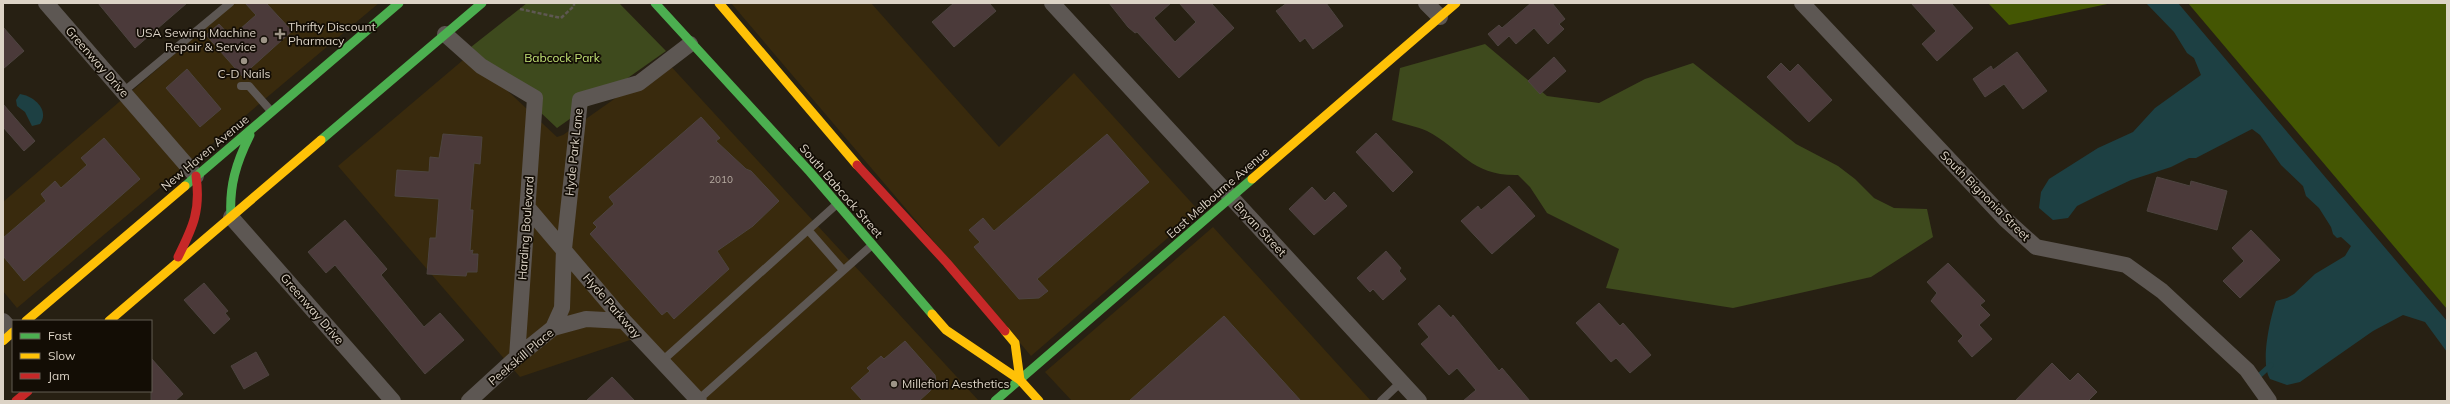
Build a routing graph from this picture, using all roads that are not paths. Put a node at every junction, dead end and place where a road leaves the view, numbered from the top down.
1 (46, 3) edge
2 (230, 3) edge
3 (399, 3) edge
4 (482, 3) edge
5 (655, 3) edge
6 (718, 3) edge
7 (1052, 3) edge
8 (1426, 3) edge
9 (1456, 3) edge
10 (1802, 3) edge
11 (1440, 18) junction
12 (445, 34) junction
13 (690, 44) junction
14 (241, 86) dead end
15 (123, 92) junction
16 (272, 112) junction
17 (254, 126) junction
18 (196, 176) junction
19 (1231, 197) junction
20 (837, 204) junction
21 (528, 208) junction
22 (231, 217) junction
23 (808, 230) junction
24 (872, 244) junction
25 (564, 249) junction
26 (174, 266) junction
27 (843, 270) junction
28 (27, 320) edge
29 (110, 320) edge
30 (3, 321) edge
31 (624, 321) junction
32 (553, 328) junction
33 (12, 331) edge
34 (12, 333) edge
35 (3, 340) edge
36 (516, 357) junction
37 (662, 361) junction
38 (1020, 380) junction
39 (1401, 382) junction
40 (27, 392) edge
41 (698, 400) edge
42 (16, 401) edge
43 (393, 401) edge
44 (469, 401) edge
45 (995, 401) edge
46 (1039, 401) edge
47 (1381, 401) edge
48 (1419, 401) edge
49 (2269, 401) edge

1 - 15 street, Greenway Drive
2 - 15 lane
3 - 16 main road, New Haven Avenue
4 - 12 main road
5 - 13 main road, South Babcock Street
6 - 38 main road
7 - 19 street, Bryan Street
8 - 11 street
9 - 11 main road, East Melbourne Avenue
10 - 49 street, South Bignonia Street
11 - 19 main road, East Melbourne Avenue
12 - 21 street, Harding Boulevard
12 - 22 main road
13 - 20 main road, South Babcock Street
13 - 25 street, Hyde Park Lane
14 - 16 lane
15 - 18 street, Greenway Drive
16 - 17 main road, New Haven Avenue
17 - 18 main road, New Haven Avenue
17 - 22 main road
18 - 26 main road
18 - 28 main road, New Haven Avenue
19 - 38 main road, East Melbourne Avenue
19 - 39 street, Bryan Street
20 - 23 lane
20 - 24 main road, South Babcock Street
21 - 25 street, Hyde Parkway
21 - 36 street, Harding Boulevard
22 - 26 main road
22 - 43 street, Greenway Drive
23 - 27 lane
23 - 37 lane
24 - 27 lane
24 - 38 main road, South Babcock Street
25 - 31 street, Hyde Parkway
25 - 32 street, Hyde Park Lane
26 - 29 main road
27 - 41 lane
30 - 33 street
31 - 32 street, Peekskill Place
31 - 37 street, Hyde Parkway
32 - 36 street, Peekskill Place
34 - 35 main road
36 - 44 street, Peekskill Place
37 - 41 street, Hyde Parkway
38 - 45 main road, East Melbourne Avenue
38 - 46 main road, South Babcock Street
39 - 47 lane
39 - 48 street, Bryan Street
40 - 42 main road

